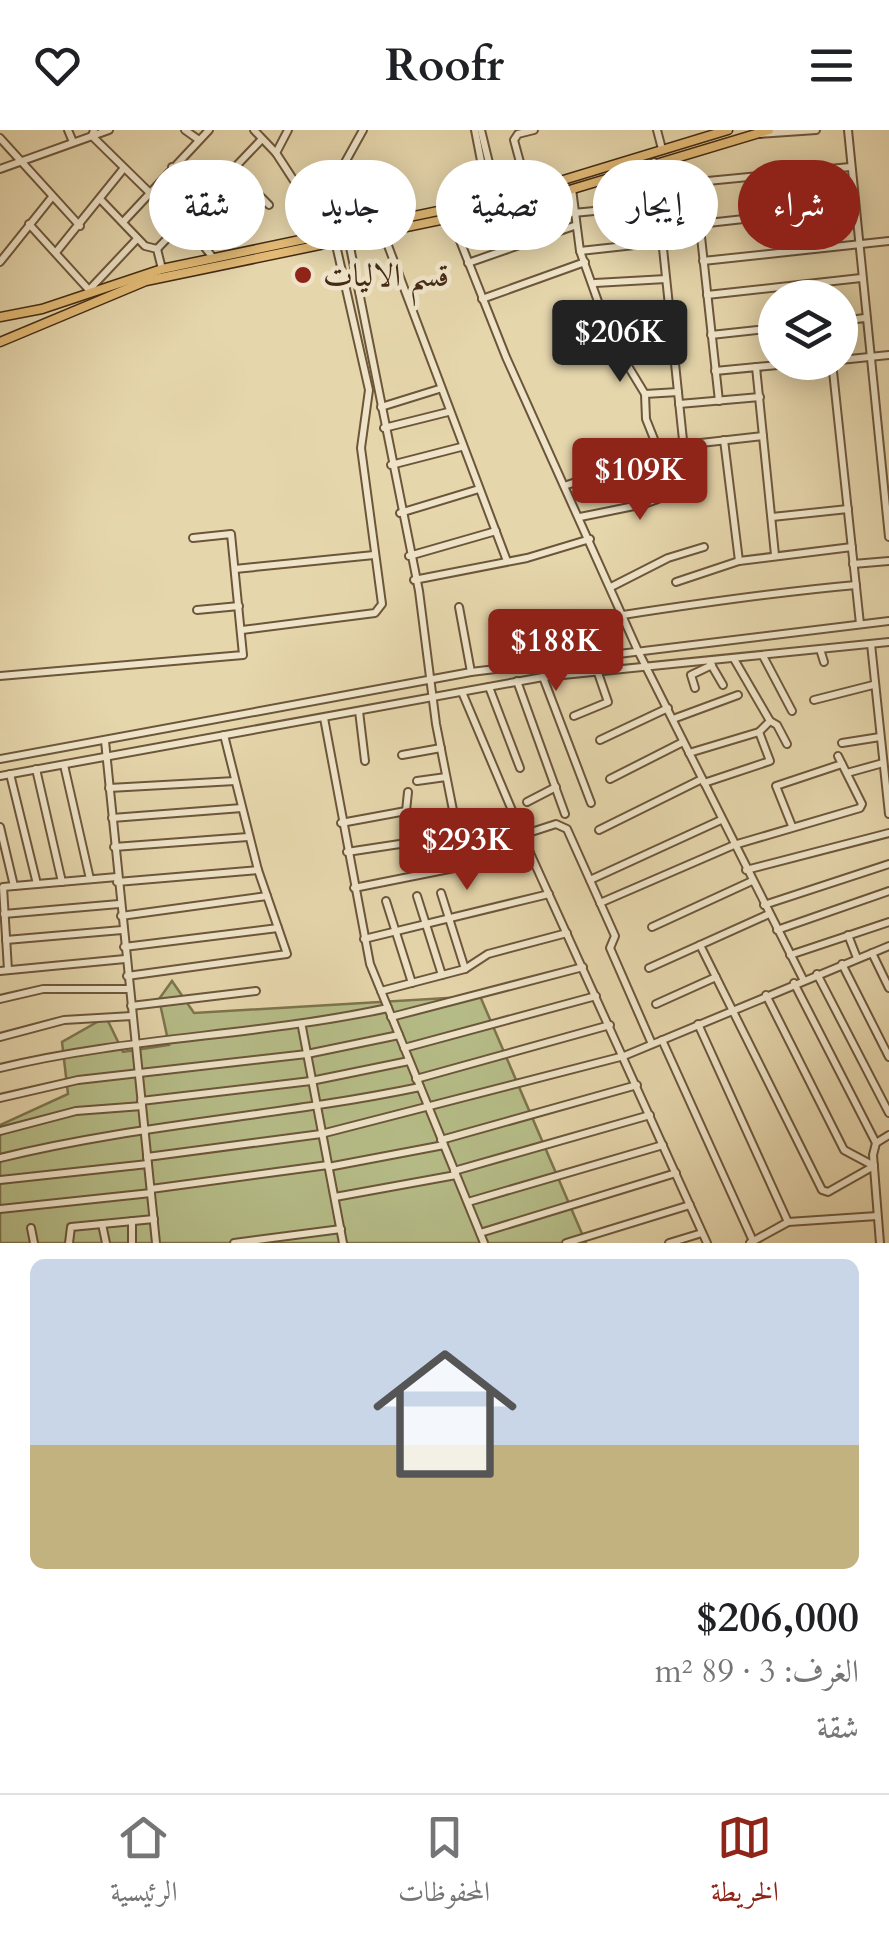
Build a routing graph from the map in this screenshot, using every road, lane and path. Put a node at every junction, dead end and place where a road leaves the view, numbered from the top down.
1 (68, 130) edge
2 (109, 130) edge
3 (185, 130) edge
4 (209, 130) edge
5 (254, 130) edge
6 (288, 130) edge
7 (363, 130) edge
8 (478, 130) edge
9 (534, 130) edge
10 (657, 130) edge
11 (728, 130) edge
12 (769, 130) edge
13 (816, 130) edge
14 (848, 130) edge
15 (93, 133) edge
16 (749, 134) junction
17 (0, 138) edge
18 (198, 140) junction
19 (261, 140) junction
20 (72, 142) junction
21 (662, 149) junction
22 (276, 152) junction
23 (179, 160) edge
24 (242, 160) edge
25 (346, 160) edge
26 (485, 160) edge
27 (519, 160) edge
28 (658, 160) edge
29 (850, 160) edge
30 (21, 162) junction
31 (285, 166) edge
32 (124, 168) junction
33 (0, 169) edge
34 (573, 178) edge
35 (149, 191) edge
36 (149, 193) edge
37 (53, 197) junction
38 (100, 198) junction
39 (265, 201) edge
40 (269, 205) dead end
41 (593, 211) edge
42 (573, 213) joint
43 (124, 221) junction
44 (29, 224) junction
45 (80, 226) junction
46 (574, 226) junction
47 (137, 239) junction
48 (889, 242) edge
49 (0, 244) edge
50 (860, 244) edge
51 (149, 245) edge
52 (285, 245) edge
53 (157, 250) edge
54 (208, 250) edge
55 (305, 250) edge
56 (337, 250) edge
57 (351, 250) edge
58 (389, 250) edge
59 (463, 250) edge
60 (593, 250) edge
61 (663, 250) edge
62 (702, 250) edge
63 (803, 250) edge
64 (858, 250) edge
65 (58, 251) junction
66 (580, 251) junction
67 (9, 253) junction
68 (215, 259) junction
69 (703, 261) junction
70 (0, 262) edge
71 (585, 262) junction
72 (468, 264) junction
73 (162, 269) junction
74 (860, 278) junction
75 (666, 280) junction
76 (595, 284) junction
77 (89, 290) junction
78 (707, 296) junction
79 (482, 299) junction
80 (0, 317) edge
81 (670, 318) junction
82 (865, 318) junction
83 (858, 319) edge
84 (605, 323) junction
85 (758, 330) edge
86 (711, 335) junction
87 (0, 342) edge
88 (674, 354) junction
89 (889, 355) edge
90 (869, 357) junction
91 (626, 358) junction
92 (858, 358) edge
93 (756, 368) joint
94 (715, 371) junction
95 (834, 380) edge
96 (439, 389) junction
97 (678, 392) junction
98 (645, 394) junction
99 (760, 397) junction
100 (718, 400) junction
101 (679, 404) junction
102 (381, 406) junction
103 (448, 412) junction
104 (384, 428) junction
105 (762, 436) junction
106 (724, 440) junction
107 (684, 445) junction
108 (461, 447) junction
109 (391, 465) junction
110 (885, 468) edge
111 (567, 485) junction
112 (478, 488) junction
113 (848, 509) junction
114 (400, 513) junction
115 (580, 517) junction
116 (772, 517) junction
117 (496, 531) junction
118 (889, 537) edge
119 (193, 538) dead end
120 (590, 539) junction
121 (704, 547) dead end
122 (852, 547) junction
123 (374, 555) junction
124 (775, 555) junction
125 (409, 556) junction
126 (508, 561) junction
127 (739, 561) junction
128 (889, 561) edge
129 (854, 564) junction
130 (235, 570) junction
131 (414, 580) junction
132 (676, 582) dead end
133 (856, 585) junction
134 (611, 587) junction
135 (239, 606) junction
136 (459, 607) dead end
137 (197, 610) dead end
138 (623, 615) junction
139 (889, 620) edge
140 (860, 624) junction
141 (242, 630) junction
142 (889, 642) edge
143 (871, 644) junction
144 (820, 649) junction
145 (638, 650) junction
146 (763, 656) junction
147 (734, 659) junction
148 (710, 662) junction
149 (824, 662) dead end
150 (646, 667) junction
151 (471, 672) junction
152 (598, 673) junction
153 (0, 676) edge
154 (544, 677) junction
155 (433, 678) junction
156 (517, 681) junction
157 (724, 685) dead end
158 (874, 685) junction
159 (489, 687) junction
160 (695, 688) dead end
161 (462, 692) junction
162 (738, 695) dead end
163 (435, 696) junction
164 (814, 700) dead end
165 (668, 708) junction
166 (792, 710) dead end
167 (360, 711) junction
168 (574, 716) dead end
169 (324, 718) junction
170 (673, 720) junction
171 (770, 721) junction
172 (758, 732) junction
173 (224, 735) junction
174 (880, 737) junction
175 (105, 740) junction
176 (600, 740) dead end
177 (683, 742) junction
178 (787, 744) dead end
179 (842, 744) dead end
180 (441, 748) junction
181 (689, 753) junction
182 (402, 755) dead end
183 (107, 756) junction
184 (838, 756) dead end
185 (0, 758) edge
186 (884, 760) edge
187 (365, 761) dead end
188 (842, 764) junction
189 (64, 765) junction
190 (520, 768) dead end
191 (36, 770) junction
192 (847, 773) junction
193 (10, 774) junction
194 (0, 776) edge
195 (446, 776) junction
196 (610, 779) dead end
197 (235, 781) junction
198 (417, 781) dead end
199 (703, 782) junction
200 (556, 787) junction
201 (109, 788) junction
202 (408, 792) dead end
203 (527, 802) dead end
204 (591, 803) dead end
205 (242, 808) junction
206 (565, 814) dead end
207 (889, 814) edge
208 (112, 818) junction
209 (721, 820) junction
210 (341, 823) junction
211 (0, 827) edge
212 (792, 827) junction
213 (599, 830) dead end
214 (889, 833) edge
215 (522, 835) junction
216 (248, 837) junction
217 (413, 842) dead end
218 (734, 845) junction
219 (114, 847) junction
220 (2, 848) edge
221 (347, 852) junction
222 (530, 854) junction
223 (889, 864) edge
224 (464, 866) junction
225 (258, 870) junction
226 (746, 870) junction
227 (90, 880) junction
228 (117, 880) junction
229 (590, 880) junction
230 (752, 881) junction
231 (62, 882) junction
232 (38, 884) junction
233 (14, 886) junction
234 (1, 887) edge
235 (354, 888) junction
236 (889, 891) edge
237 (442, 893) dead end
238 (549, 894) junction
239 (267, 896) junction
240 (418, 896) dead end
241 (386, 900) dead end
242 (600, 903) junction
243 (119, 904) junction
244 (764, 905) junction
245 (4, 914) junction
246 (769, 914) junction
247 (120, 916) junction
248 (448, 916) junction
249 (889, 922) edge
250 (425, 923) junction
251 (652, 927) dead end
252 (278, 928) junction
253 (122, 930) junction
254 (777, 930) junction
255 (394, 932) junction
256 (568, 933) junction
257 (848, 935) junction
258 (364, 939) junction
259 (6, 940) junction
260 (700, 945) junction
261 (889, 946) edge
262 (124, 947) junction
263 (872, 953) junction
264 (790, 954) junction
265 (857, 958) junction
266 (126, 959) junction
267 (842, 964) junction
268 (582, 967) junction
269 (649, 968) dead end
270 (465, 969) junction
271 (4, 970) edge
272 (817, 974) junction
273 (442, 975) junction
274 (128, 976) junction
275 (716, 977) junction
276 (803, 979) junction
277 (412, 983) junction
278 (794, 983) junction
279 (889, 988) edge
280 (129, 989) junction
281 (256, 991) dead end
282 (381, 991) junction
283 (766, 995) junction
284 (596, 996) junction
285 (0, 999) edge
286 (656, 1004) dead end
287 (131, 1006) junction
288 (388, 1008) junction
289 (732, 1010) junction
290 (132, 1016) junction
291 (391, 1017) junction
292 (698, 1024) junction
293 (610, 1026) junction
294 (302, 1027) junction
295 (398, 1035) junction
296 (0, 1037) edge
297 (662, 1040) junction
298 (652, 1044) junction
299 (135, 1045) junction
300 (404, 1048) junction
301 (307, 1054) junction
302 (624, 1056) junction
303 (889, 1056) edge
304 (409, 1061) junction
305 (0, 1068) edge
306 (138, 1074) junction
307 (311, 1081) junction
308 (418, 1083) junction
309 (637, 1085) junction
310 (0, 1098) edge
311 (142, 1104) junction
312 (428, 1108) junction
313 (316, 1109) junction
314 (889, 1112) edge
315 (650, 1115) junction
316 (144, 1130) junction
317 (0, 1131) edge
318 (322, 1134) junction
319 (889, 1134) edge
320 (442, 1142) junction
321 (876, 1142) junction
322 (663, 1144) junction
323 (0, 1158) edge
324 (148, 1161) junction
325 (328, 1166) junction
326 (874, 1166) junction
327 (455, 1173) junction
328 (676, 1173) junction
329 (0, 1180) edge
330 (151, 1191) junction
331 (334, 1198) junction
332 (468, 1202) junction
333 (690, 1205) junction
334 (0, 1209) edge
335 (877, 1216) junction
336 (154, 1219) junction
337 (132, 1221) junction
338 (788, 1222) junction
339 (102, 1224) junction
340 (31, 1228) dead end
341 (340, 1229) junction
342 (702, 1232) junction
343 (480, 1233) junction
344 (752, 1242) edge
345 (34, 1243) edge
346 (69, 1243) edge
347 (106, 1243) edge
348 (132, 1243) edge
349 (156, 1243) edge
350 (234, 1243) edge
351 (343, 1243) edge
352 (484, 1243) edge
353 (566, 1243) edge
354 (669, 1243) edge
355 (707, 1243) edge
356 (880, 1243) edge

1 - 20 street
2 - 15 street
3 - 18 street
4 - 18 street
5 - 19 street
6 - 22 street
7 - 25 street
8 - 26 street
9 - 27 street
10 - 21 street
11 - 21 main road
12 - 16 main road
13 - 16 street
14 - 29 street
15 - 20 street
15 - 32 street
16 - 28 main road
17 - 30 street
18 - 23 street
19 - 22 street
19 - 24 street
20 - 30 street
21 - 34 main road
22 - 31 street
30 - 33 street
30 - 37 street
32 - 35 street
32 - 38 street
36 - 43 street
37 - 44 street
37 - 45 street
38 - 43 street
38 - 45 street
39 - 40 street
41 - 42 street
42 - 46 street
43 - 47 street
44 - 65 street
44 - 67 street
45 - 65 street
46 - 66 street
46 - 72 street
47 - 51 street
47 - 77 street
48 - 50 street
49 - 67 street
52 - 68 main road
53 - 73 street
54 - 68 street
55 - 87 main road
56 - 123 street
57 - 102 street
58 - 96 street
59 - 72 street
60 - 66 street
61 - 75 street
62 - 69 street
63 - 69 street
64 - 74 street
65 - 77 street
66 - 71 street
67 - 70 street
68 - 73 main road
69 - 78 street
71 - 76 street
71 - 79 street
72 - 79 street
73 - 77 main road
74 - 78 street
74 - 82 street
75 - 76 street
75 - 81 street
76 - 84 street
77 - 80 main road
78 - 86 street
79 - 111 street
81 - 84 street
81 - 88 street
82 - 83 street
82 - 90 street
84 - 91 street
85 - 86 street
86 - 94 street
88 - 91 street
88 - 97 street
89 - 90 street
90 - 92 street
90 - 110 street
91 - 98 street
93 - 94 street
93 - 99 street
94 - 100 street
95 - 113 street
96 - 102 street
96 - 103 street
97 - 98 street
97 - 101 street
98 - 111 street
99 - 100 street
99 - 105 street
100 - 101 street
101 - 107 street
102 - 104 street
103 - 104 street
103 - 108 street
104 - 109 street
105 - 106 street
105 - 116 street
106 - 107 street
106 - 127 street
107 - 115 street
108 - 109 street
108 - 112 street
109 - 114 street
110 - 118 street
111 - 115 street
112 - 114 street
112 - 117 street
113 - 116 street
113 - 122 street
114 - 125 street
115 - 120 street
116 - 124 street
117 - 125 street
117 - 126 street
119 - 130 street
120 - 126 street
120 - 134 street
121 - 134 street
122 - 124 street
122 - 129 street
123 - 130 street
123 - 141 street
124 - 127 street
125 - 131 street
126 - 131 street
127 - 132 street
128 - 129 street
129 - 133 street
130 - 135 street
131 - 155 street
133 - 138 street
133 - 140 street
134 - 138 street
135 - 137 street
135 - 141 street
136 - 151 street
138 - 145 street
139 - 140 street
140 - 145 street
141 - 153 street
142 - 143 street
143 - 144 street
143 - 158 street
144 - 146 street
144 - 149 street
145 - 150 street
145 - 151 street
146 - 147 street
146 - 166 street
147 - 148 street
147 - 171 street
148 - 150 street
148 - 157 street
148 - 160 street
150 - 152 street
150 - 165 street
151 - 155 street
152 - 154 street
152 - 168 street
154 - 156 street
154 - 204 street
155 - 163 street
155 - 175 street
156 - 159 street
156 - 200 street
158 - 164 street
158 - 174 street
159 - 161 street
159 - 190 street
161 - 163 street
161 - 215 street
162 - 170 street
163 - 167 street
163 - 180 street
165 - 170 street
165 - 176 street
167 - 169 street
167 - 187 street
169 - 173 street
169 - 210 street
170 - 177 street
171 - 172 street
171 - 178 street
172 - 181 street
172 - 199 street
173 - 183 street
173 - 197 street
174 - 179 street
174 - 186 street
175 - 183 street
175 - 185 street
177 - 181 street
177 - 196 street
180 - 182 street
180 - 195 street
181 - 199 street
183 - 189 street
183 - 201 street
184 - 188 street
186 - 192 street
186 - 207 street
188 - 192 street
188 - 212 street
189 - 191 street
189 - 227 street
191 - 193 street
191 - 231 street
192 - 212 street
193 - 194 street
193 - 232 street
195 - 198 street
195 - 224 street
197 - 201 street
197 - 205 street
199 - 209 street
199 - 213 street
200 - 203 street
200 - 206 street
201 - 208 street
202 - 210 street
205 - 208 street
205 - 216 street
208 - 219 street
209 - 218 street
209 - 229 street
210 - 221 street
211 - 220 street
212 - 218 street
214 - 226 street
215 - 222 street
215 - 229 street
216 - 219 street
216 - 225 street
217 - 221 street
218 - 226 street
218 - 242 street
219 - 228 street
220 - 233 street
221 - 235 street
222 - 224 street
222 - 238 street
223 - 244 street
224 - 235 street
225 - 228 street
225 - 239 street
226 - 230 street
227 - 228 street
227 - 231 street
228 - 243 street
229 - 242 street
230 - 244 street
230 - 251 street
231 - 232 street
232 - 233 street
233 - 234 street
234 - 245 street
235 - 258 street
236 - 254 street
237 - 248 street
238 - 248 street
238 - 256 street
239 - 247 street
239 - 252 street
240 - 250 street
241 - 255 street
242 - 298 street
243 - 245 street
243 - 247 street
244 - 246 street
245 - 259 street
246 - 254 street
246 - 260 street
247 - 253 street
248 - 250 street
248 - 270 street
249 - 257 street
250 - 255 street
250 - 273 street
252 - 262 street
252 - 274 street
253 - 259 street
253 - 262 street
254 - 264 street
255 - 258 street
255 - 277 street
256 - 268 street
256 - 270 street
257 - 264 street
257 - 265 street
258 - 282 street
259 - 271 street
260 - 269 street
260 - 275 street
261 - 263 street
262 - 266 street
263 - 265 street
263 - 279 street
264 - 276 street
265 - 267 street
266 - 271 street
266 - 274 street
267 - 272 street
267 - 303 street
268 - 284 street
268 - 291 street
270 - 273 street
272 - 276 street
272 - 314 street
273 - 277 street
274 - 280 street
275 - 286 street
275 - 289 street
276 - 278 street
277 - 282 street
278 - 283 street
278 - 321 street
280 - 285 street
280 - 287 street
281 - 287 street
282 - 288 street
283 - 289 street
283 - 326 street
284 - 293 street
284 - 300 street
287 - 290 street
288 - 291 street
288 - 294 street
289 - 292 street
289 - 326 street
290 - 296 street
290 - 299 street
291 - 295 street
292 - 297 street
292 - 338 street
293 - 302 street
293 - 308 street
294 - 299 street
294 - 301 street
295 - 300 street
295 - 301 street
297 - 298 street
297 - 344 street
298 - 302 street
299 - 305 street
299 - 306 street
300 - 304 street
301 - 306 street
301 - 307 street
302 - 309 street
302 - 312 street
304 - 307 street
304 - 308 street
306 - 310 street
306 - 311 street
307 - 311 street
307 - 313 street
308 - 312 street
308 - 313 street
309 - 315 street
309 - 320 street
311 - 316 street
311 - 317 street
312 - 318 street
312 - 320 street
313 - 316 street
313 - 318 street
315 - 322 street
315 - 327 street
316 - 323 street
316 - 324 street
318 - 324 street
318 - 325 street
319 - 321 street
320 - 325 street
320 - 327 street
321 - 326 street
322 - 328 street
322 - 332 street
324 - 329 street
324 - 330 street
325 - 330 street
325 - 331 street
326 - 335 street
327 - 331 street
327 - 332 street
328 - 333 street
328 - 343 street
330 - 334 street
330 - 336 street
331 - 341 street
332 - 343 street
333 - 342 street
333 - 353 street
335 - 338 street
335 - 356 street
336 - 337 street
336 - 349 street
337 - 339 street
337 - 348 street
338 - 344 street
339 - 346 street
339 - 347 street
340 - 345 street
341 - 350 street
341 - 351 street
342 - 354 street
342 - 355 street
343 - 352 street

